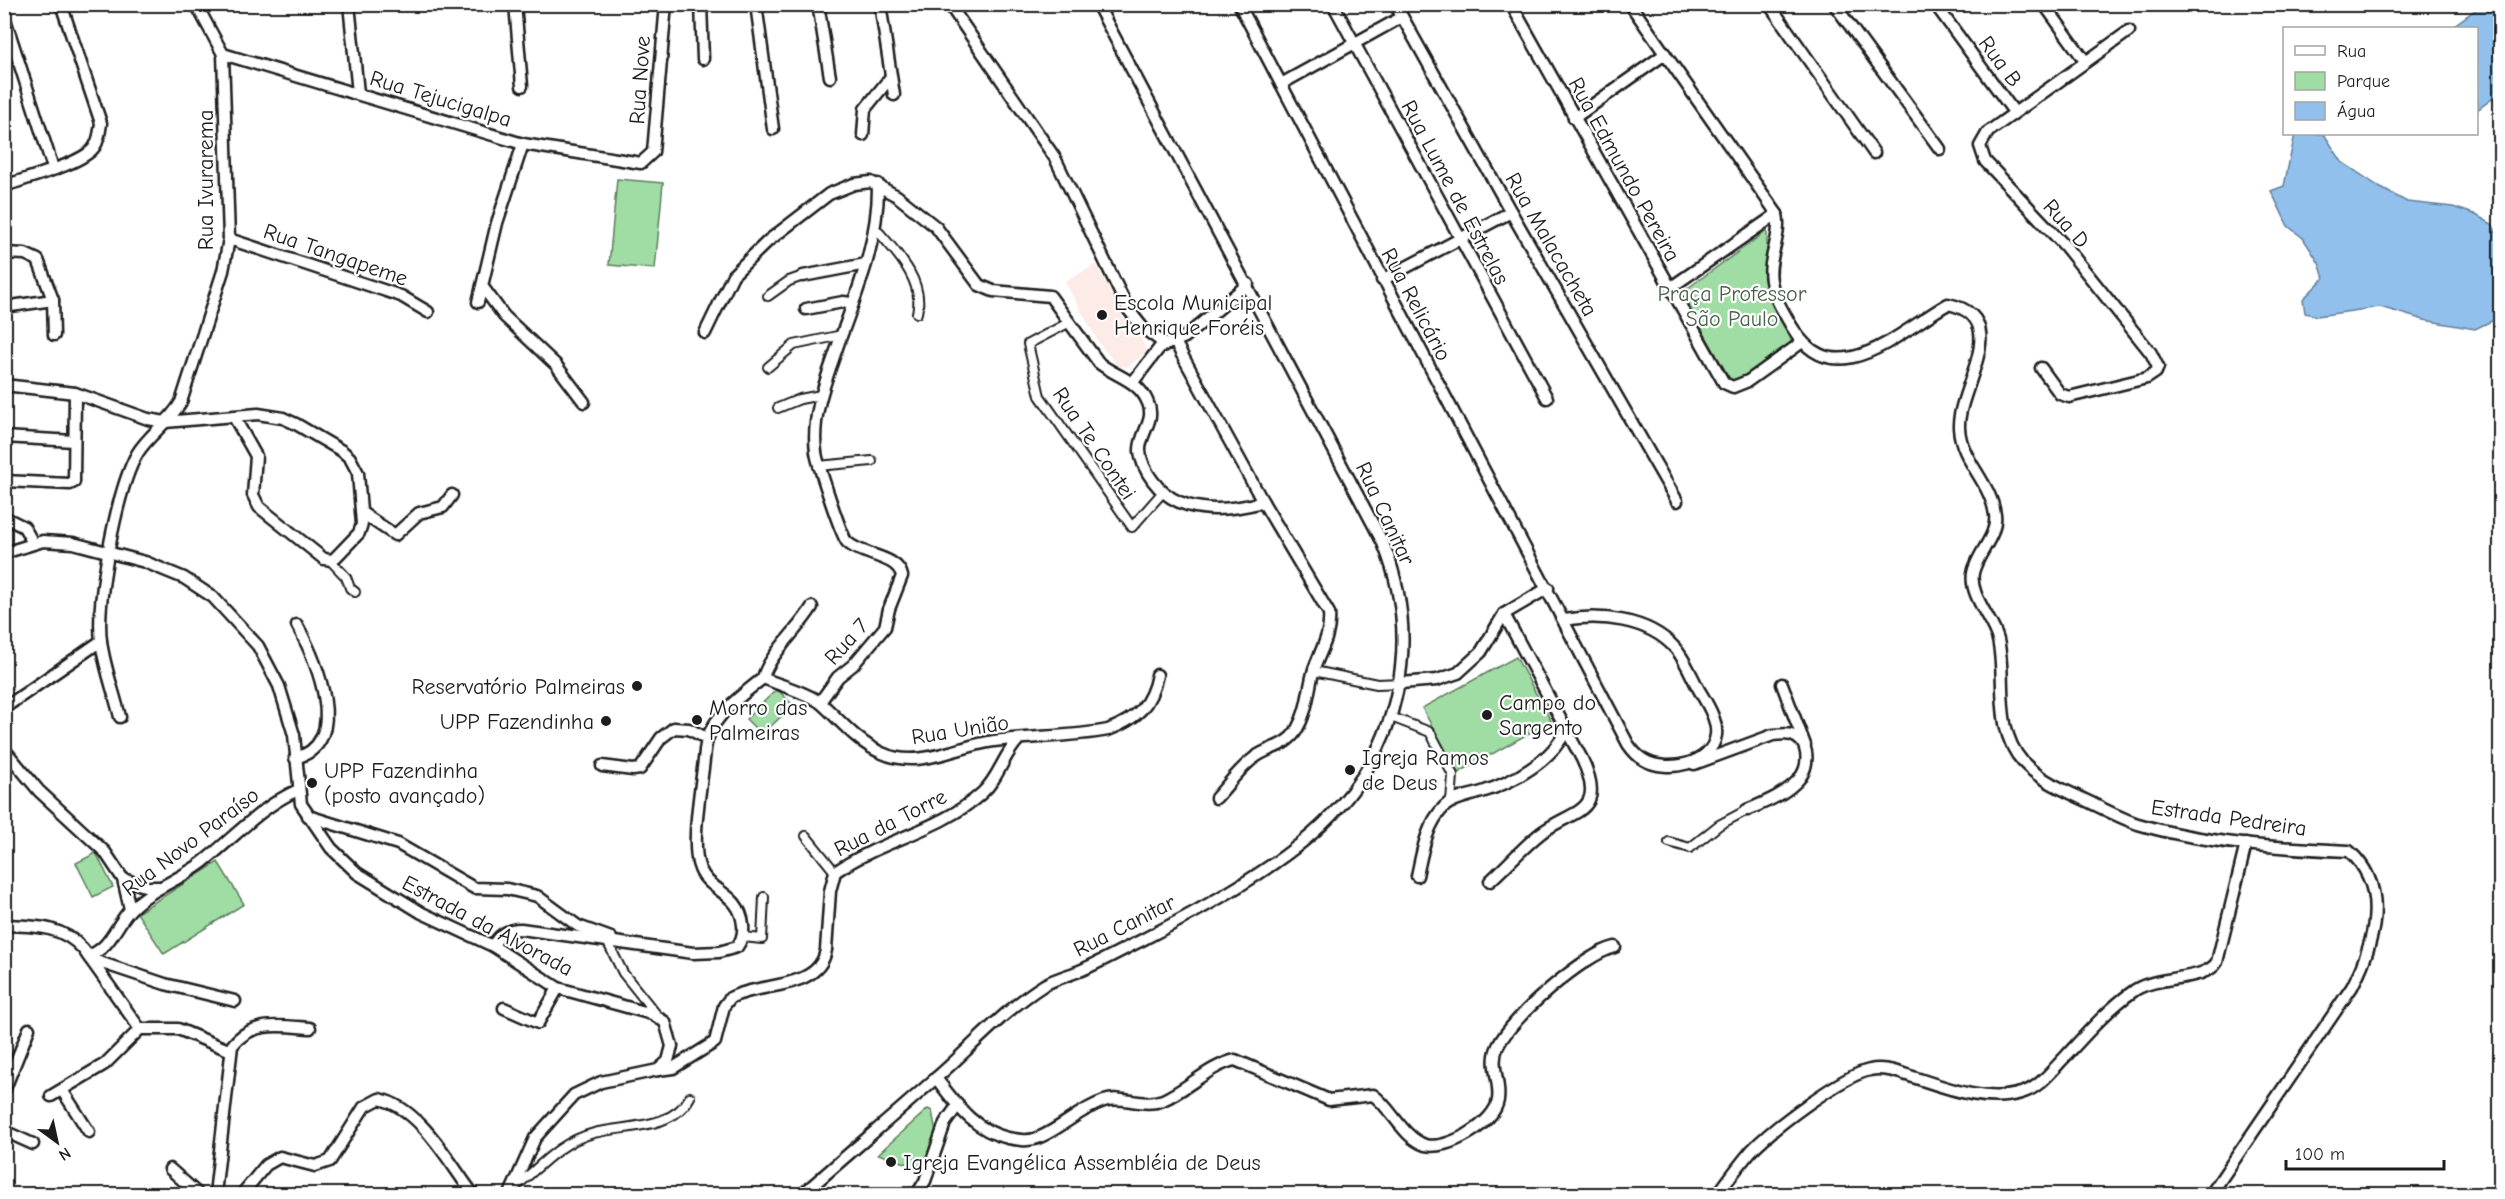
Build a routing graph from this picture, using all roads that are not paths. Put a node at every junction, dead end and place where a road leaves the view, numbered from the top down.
1 (61, 4) edge
2 (196, 4) edge
3 (349, 4) edge
4 (515, 4) edge
5 (666, 4) edge
6 (701, 4) edge
7 (756, 4) edge
8 (818, 4) edge
9 (880, 4) edge
10 (949, 4) edge
11 (1097, 4) edge
12 (1239, 4) edge
13 (1333, 4) edge
14 (1395, 4) edge
15 (1511, 4) edge
16 (1630, 4) edge
17 (1768, 4) edge
18 (1834, 4) edge
19 (1935, 4) edge
20 (2044, 4) edge
21 (1402, 17) junction
22 (5, 22) edge
23 (2129, 31) dead end
24 (1353, 44) junction
25 (223, 54) junction
26 (1665, 54) junction
27 (703, 59) dead end
28 (2085, 61) junction
29 (830, 77) dead end
30 (890, 78) junction
31 (1281, 84) junction
32 (522, 86) dead end
33 (358, 93) junction
34 (894, 95) dead end
35 (2014, 112) junction
36 (1574, 118) junction
37 (773, 129) dead end
38 (863, 135) dead end
39 (523, 144) junction
40 (1940, 149) dead end
41 (1874, 153) dead end
42 (649, 158) joint
43 (53, 168) junction
44 (878, 184) junction
45 (4, 186) edge
46 (1511, 212) junction
47 (1778, 214) junction
48 (876, 230) junction
49 (229, 239) junction
50 (1459, 240) junction
51 (4, 253) edge
52 (866, 264) junction
53 (803, 276) joint
54 (1382, 280) junction
55 (1248, 284) junction
56 (482, 286) junction
57 (1670, 288) junction
58 (768, 296) dead end
59 (53, 300) junction
60 (478, 302) dead end
61 (852, 303) junction
62 (4, 307) edge
63 (806, 309) dead end
64 (429, 312) dead end
65 (917, 313) dead end
66 (1070, 322) junction
67 (705, 333) dead end
68 (54, 335) dead end
69 (842, 335) junction
70 (1170, 343) junction
71 (1801, 343) junction
72 (768, 367) dead end
73 (2041, 368) dead end
74 (1133, 382) junction
75 (4, 385) edge
76 (75, 393) junction
77 (821, 395) junction
78 (1546, 398) dead end
79 (584, 402) dead end
80 (777, 408) dead end
81 (234, 417) junction
82 (165, 422) junction
83 (4, 437) edge
84 (74, 441) junction
85 (872, 461) dead end
86 (818, 466) junction
87 (4, 481) edge
88 (1161, 493) junction
89 (452, 495) dead end
90 (1677, 501) dead end
91 (1263, 502) junction
92 (362, 513) junction
93 (4, 517) edge
94 (33, 543) junction
95 (108, 550) junction
96 (4, 553) edge
97 (331, 561) junction
98 (1548, 588) junction
99 (355, 592) dead end
100 (812, 607) dead end
101 (1504, 614) junction
102 (1564, 620) junction
103 (297, 625) dead end
104 (101, 641) junction
105 (1314, 671) junction
106 (1157, 675) dead end
107 (763, 678) junction
108 (1401, 683) junction
109 (1782, 684) dead end
110 (820, 702) junction
111 (4, 708) edge
112 (120, 717) dead end
113 (1391, 717) junction
114 (1566, 730) junction
115 (706, 738) junction
116 (1019, 739) junction
117 (1805, 748) junction
118 (4, 749) edge
119 (296, 758) junction
120 (1685, 765) junction
121 (602, 766) dead end
122 (298, 790) junction
123 (1216, 798) dead end
124 (1451, 802) junction
125 (1747, 810) joint
126 (308, 816) junction
127 (806, 836) dead end
128 (1669, 842) dead end
129 (2246, 844) junction
130 (835, 872) junction
131 (1417, 876) dead end
132 (123, 879) junction
133 (1490, 881) dead end
134 (162, 886) junction
135 (764, 897) dead end
136 (130, 909) junction
137 (4, 925) edge
138 (743, 937) junction
139 (608, 943) junction
140 (493, 946) junction
141 (639, 947) junction
142 (1615, 947) dead end
143 (89, 957) junction
144 (558, 988) junction
145 (235, 1001) dead end
146 (504, 1008) dead end
147 (658, 1018) junction
148 (310, 1028) dead end
149 (29, 1029) dead end
150 (140, 1029) junction
151 (231, 1051) junction
152 (658, 1070) junction
153 (936, 1078) junction
154 (62, 1090) junction
155 (4, 1091) edge
156 (51, 1096) dead end
157 (690, 1097) dead end
158 (958, 1106) junction
159 (4, 1131) edge
160 (89, 1132) dead end
161 (33, 1144) dead end
162 (170, 1169) dead end
163 (511, 1192) edge
164 (198, 1194) edge
165 (215, 1194) edge
166 (242, 1194) edge
167 (473, 1194) edge
168 (803, 1194) edge
169 (917, 1194) edge
170 (1718, 1194) edge
171 (2211, 1194) edge

1 - 43 street
2 - 25 street, Rua Ivurarema
3 - 33 street
4 - 32 street
5 - 42 street, Rua Nove
6 - 27 street
7 - 37 street
8 - 29 street
9 - 30 street
10 - 70 street
11 - 55 street, Rua Canitar
12 - 31 street, Rua Relicário
13 - 24 street, Rua Lume de Estrelas
14 - 21 street, Rua Malacacheta
15 - 36 street, Rua Edmundo Pereira
16 - 26 street
17 - 41 street
18 - 40 street
19 - 35 street, Rua B
20 - 28 street
21 - 24 street
21 - 46 street, Rua Malacacheta
22 - 43 street
23 - 28 street, Rua D
24 - 31 street
24 - 50 street, Rua Lume de Estrelas
25 - 33 street, Rua Tejucigalpa
25 - 49 street, Rua Ivurarema
26 - 36 street
26 - 47 street
28 - 35 street, Rua D
30 - 34 street
30 - 38 street
31 - 54 street, Rua Relicário
33 - 39 street, Rua Tejucigalpa
35 - 73 street, Rua D
36 - 57 street, Rua Edmundo Pereira
39 - 42 street, Rua Tejucigalpa
39 - 56 street
43 - 45 street
44 - 48 street
44 - 66 street
44 - 67 street
46 - 50 street
46 - 90 street, Rua Malacacheta
47 - 57 street
47 - 71 street
48 - 52 street
48 - 65 street
49 - 64 street, Rua Tangapeme
49 - 82 street, Rua Ivurarema
50 - 54 street
50 - 78 street, Rua Lume de Estrelas
51 - 59 street
52 - 53 street
52 - 61 street
53 - 58 street
54 - 98 street, Rua Relicário
55 - 70 street
55 - 108 street, Rua Canitar
56 - 60 street
56 - 79 street
57 - 71 street, Rua Edmundo Pereira
59 - 62 street
59 - 68 street
61 - 63 street
61 - 69 street
66 - 74 street
66 - 88 street, Rua Te Contei
69 - 72 street
69 - 77 street
70 - 74 street
70 - 91 street
71 - 129 street, Estrada Pedreira
74 - 88 street
75 - 76 street
76 - 82 street
76 - 84 street
77 - 80 street
77 - 86 street
81 - 82 street
81 - 92 street
81 - 97 street
82 - 95 street, Rua Ivurarema
83 - 84 street
84 - 87 street
85 - 86 street
86 - 110 street, Rua 7
88 - 91 street
89 - 92 street
91 - 105 street
92 - 97 street
93 - 94 street
94 - 95 street, Estrada da Alvorada
94 - 96 street, Estrada da Alvorada
95 - 104 street, Rua Ivurarema
95 - 119 street, Estrada da Alvorada
97 - 99 street
98 - 101 street
98 - 102 street, Rua Relicário
100 - 107 street
101 - 108 street
101 - 114 street
102 - 120 street, Rua Relicário
102 - 120 street
103 - 119 street
104 - 111 street
104 - 112 street, Rua Ivurarema
105 - 108 street
105 - 123 street
106 - 116 street, Rua União
107 - 110 street, Rua União
107 - 115 street
108 - 113 street, Rua Canitar
109 - 117 street
110 - 116 street, Rua União
113 - 124 street
113 - 153 street, Rua Canitar
114 - 124 street
114 - 133 street
115 - 121 street
115 - 138 street
116 - 130 street, Rua da Torre
117 - 120 street, Rua Relicário
117 - 125 street
118 - 132 street
119 - 122 street, Estrada da Alvorada
122 - 126 street, Estrada da Alvorada
122 - 134 street, Rua Novo Paraíso
124 - 131 street
125 - 128 street
126 - 140 street, Estrada da Alvorada
126 - 141 street
127 - 130 street
129 - 170 street
129 - 171 street, Estrada Pedreira
130 - 152 street, Rua da Torre
132 - 134 street
132 - 136 street
134 - 136 street, Rua Novo Paraíso
135 - 138 street
136 - 143 street, Rua Novo Paraíso
137 - 143 street
138 - 141 street
139 - 140 street
139 - 141 street
139 - 147 street
140 - 144 street, Estrada da Alvorada
142 - 158 street
143 - 145 street
143 - 150 street
144 - 146 street
144 - 147 street, Estrada da Alvorada
147 - 152 street
148 - 151 street
149 - 155 street
150 - 151 street
150 - 154 street
151 - 165 street
152 - 163 street
153 - 158 street
153 - 168 street, Rua Canitar
154 - 156 street
154 - 160 street
157 - 163 street
158 - 169 street
159 - 161 street
162 - 164 street
166 - 167 street

